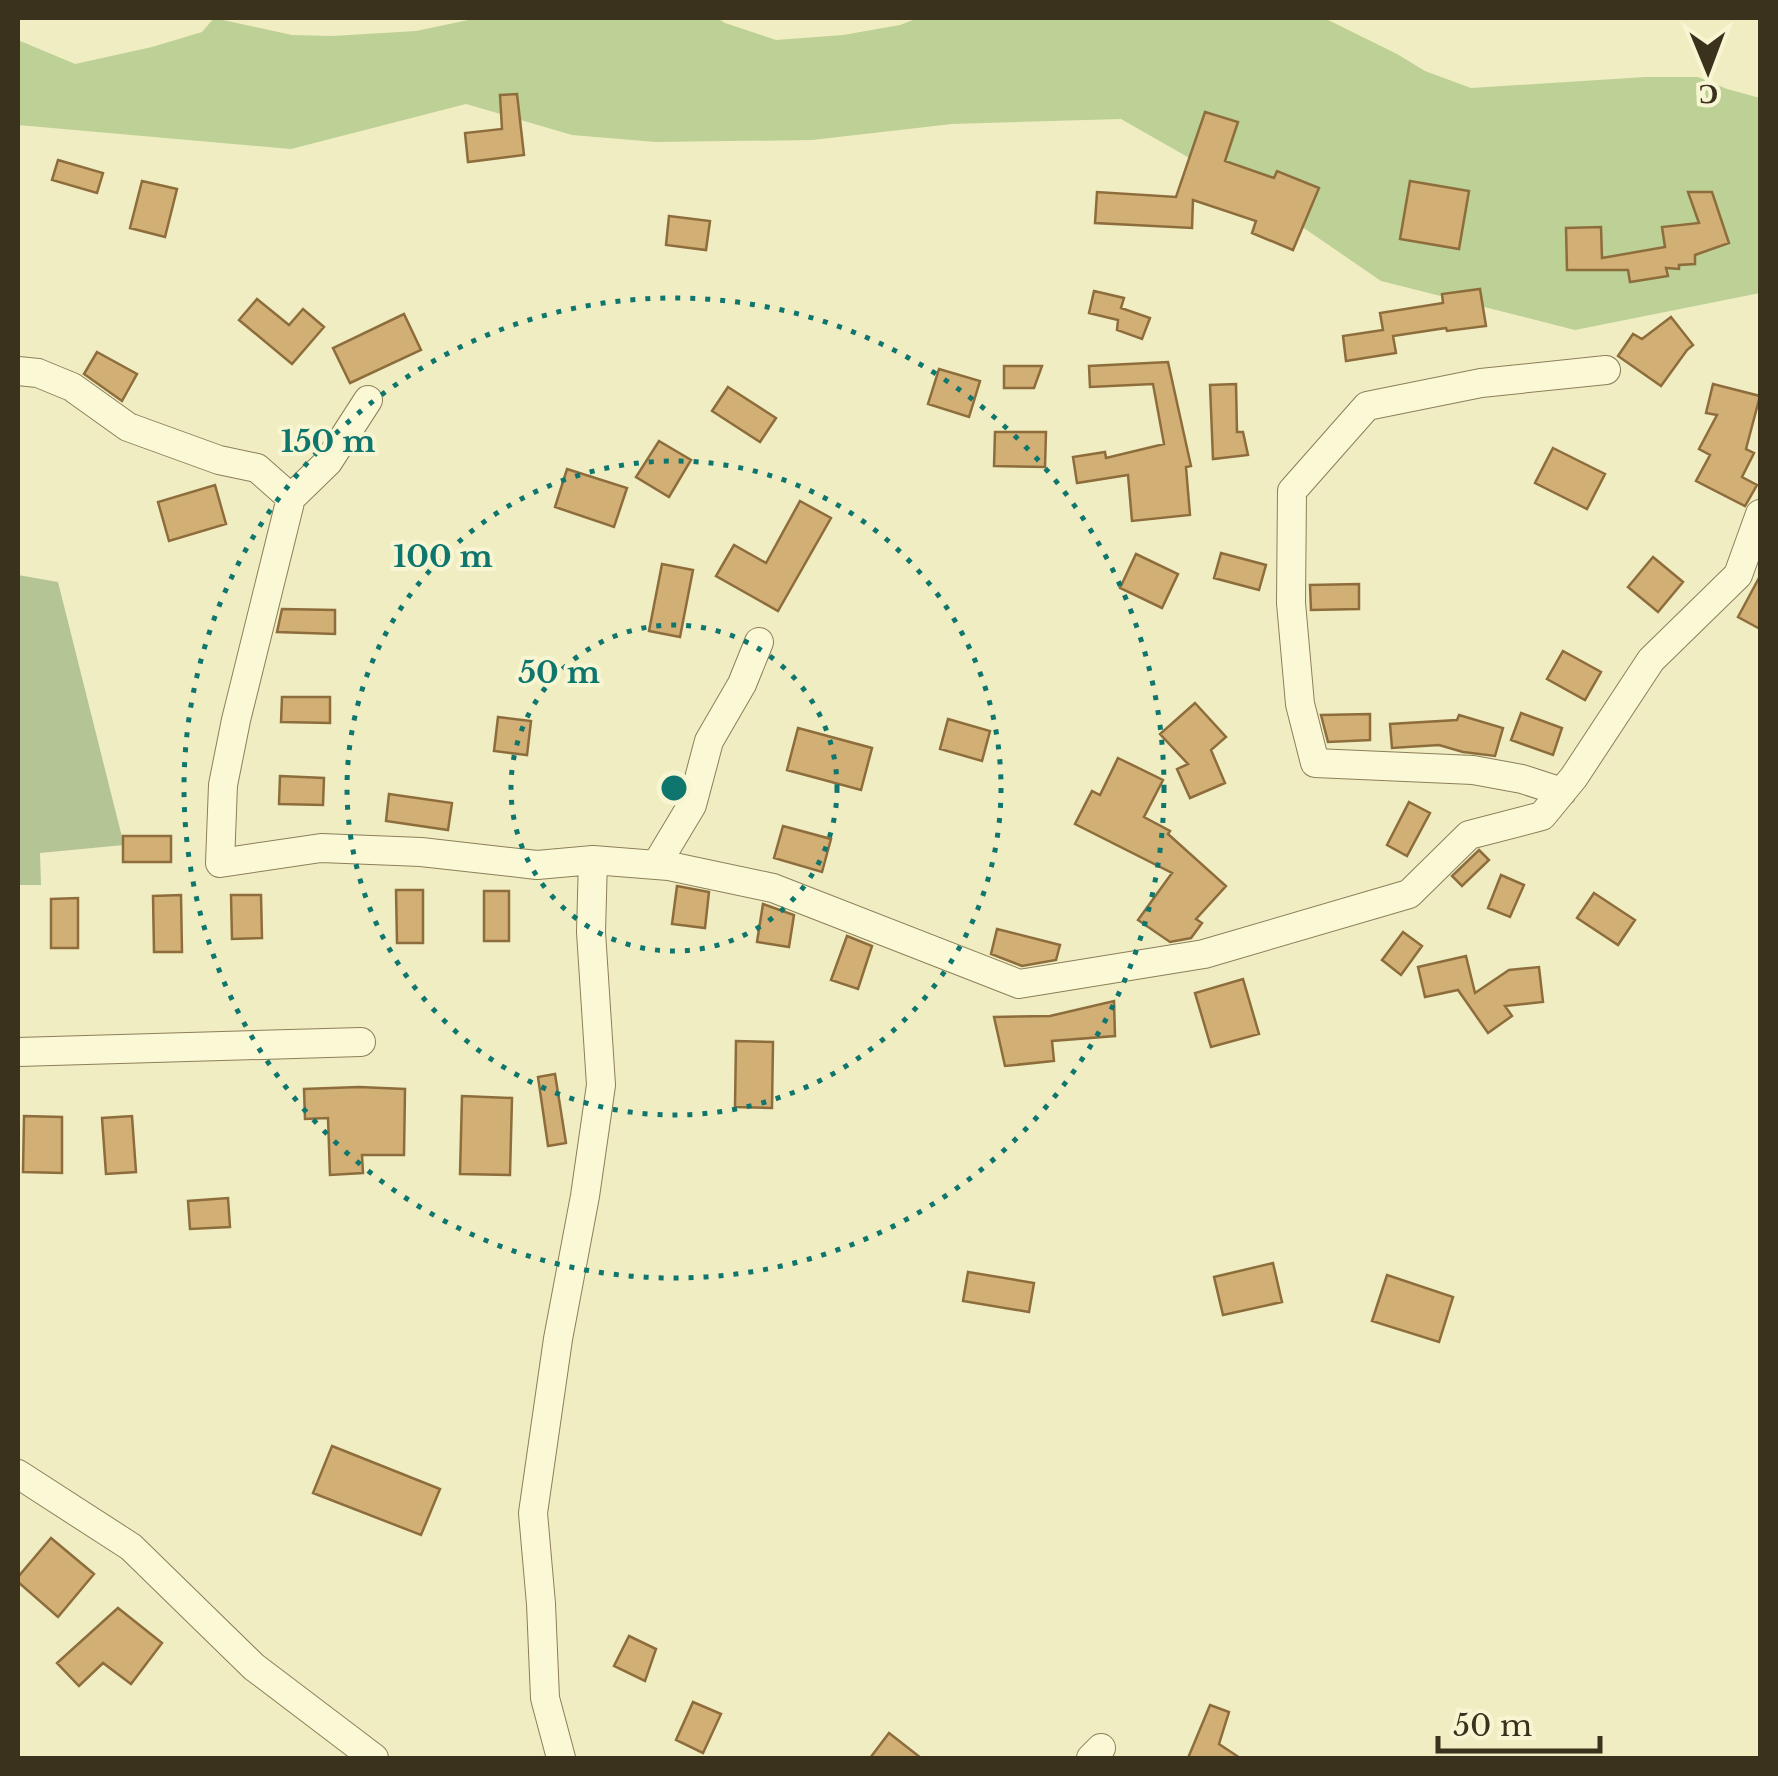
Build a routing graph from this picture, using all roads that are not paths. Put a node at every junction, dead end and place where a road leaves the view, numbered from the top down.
1 (1606, 370) dead end
2 (18, 372) edge
3 (368, 400) dead end
4 (291, 498) junction
5 (1760, 514) edge
6 (758, 642) dead end
7 (1562, 792) junction
8 (593, 860) junction
9 (656, 866) junction
10 (361, 1042) dead end
11 (18, 1052) edge
12 (18, 1474) edge
13 (374, 1758) edge
14 (561, 1758) edge

1 - 7 street
2 - 4 street
3 - 4 street
4 - 8 street
5 - 7 street
6 - 9 street
7 - 9 street
8 - 9 street
8 - 14 street
10 - 11 street
12 - 13 street

